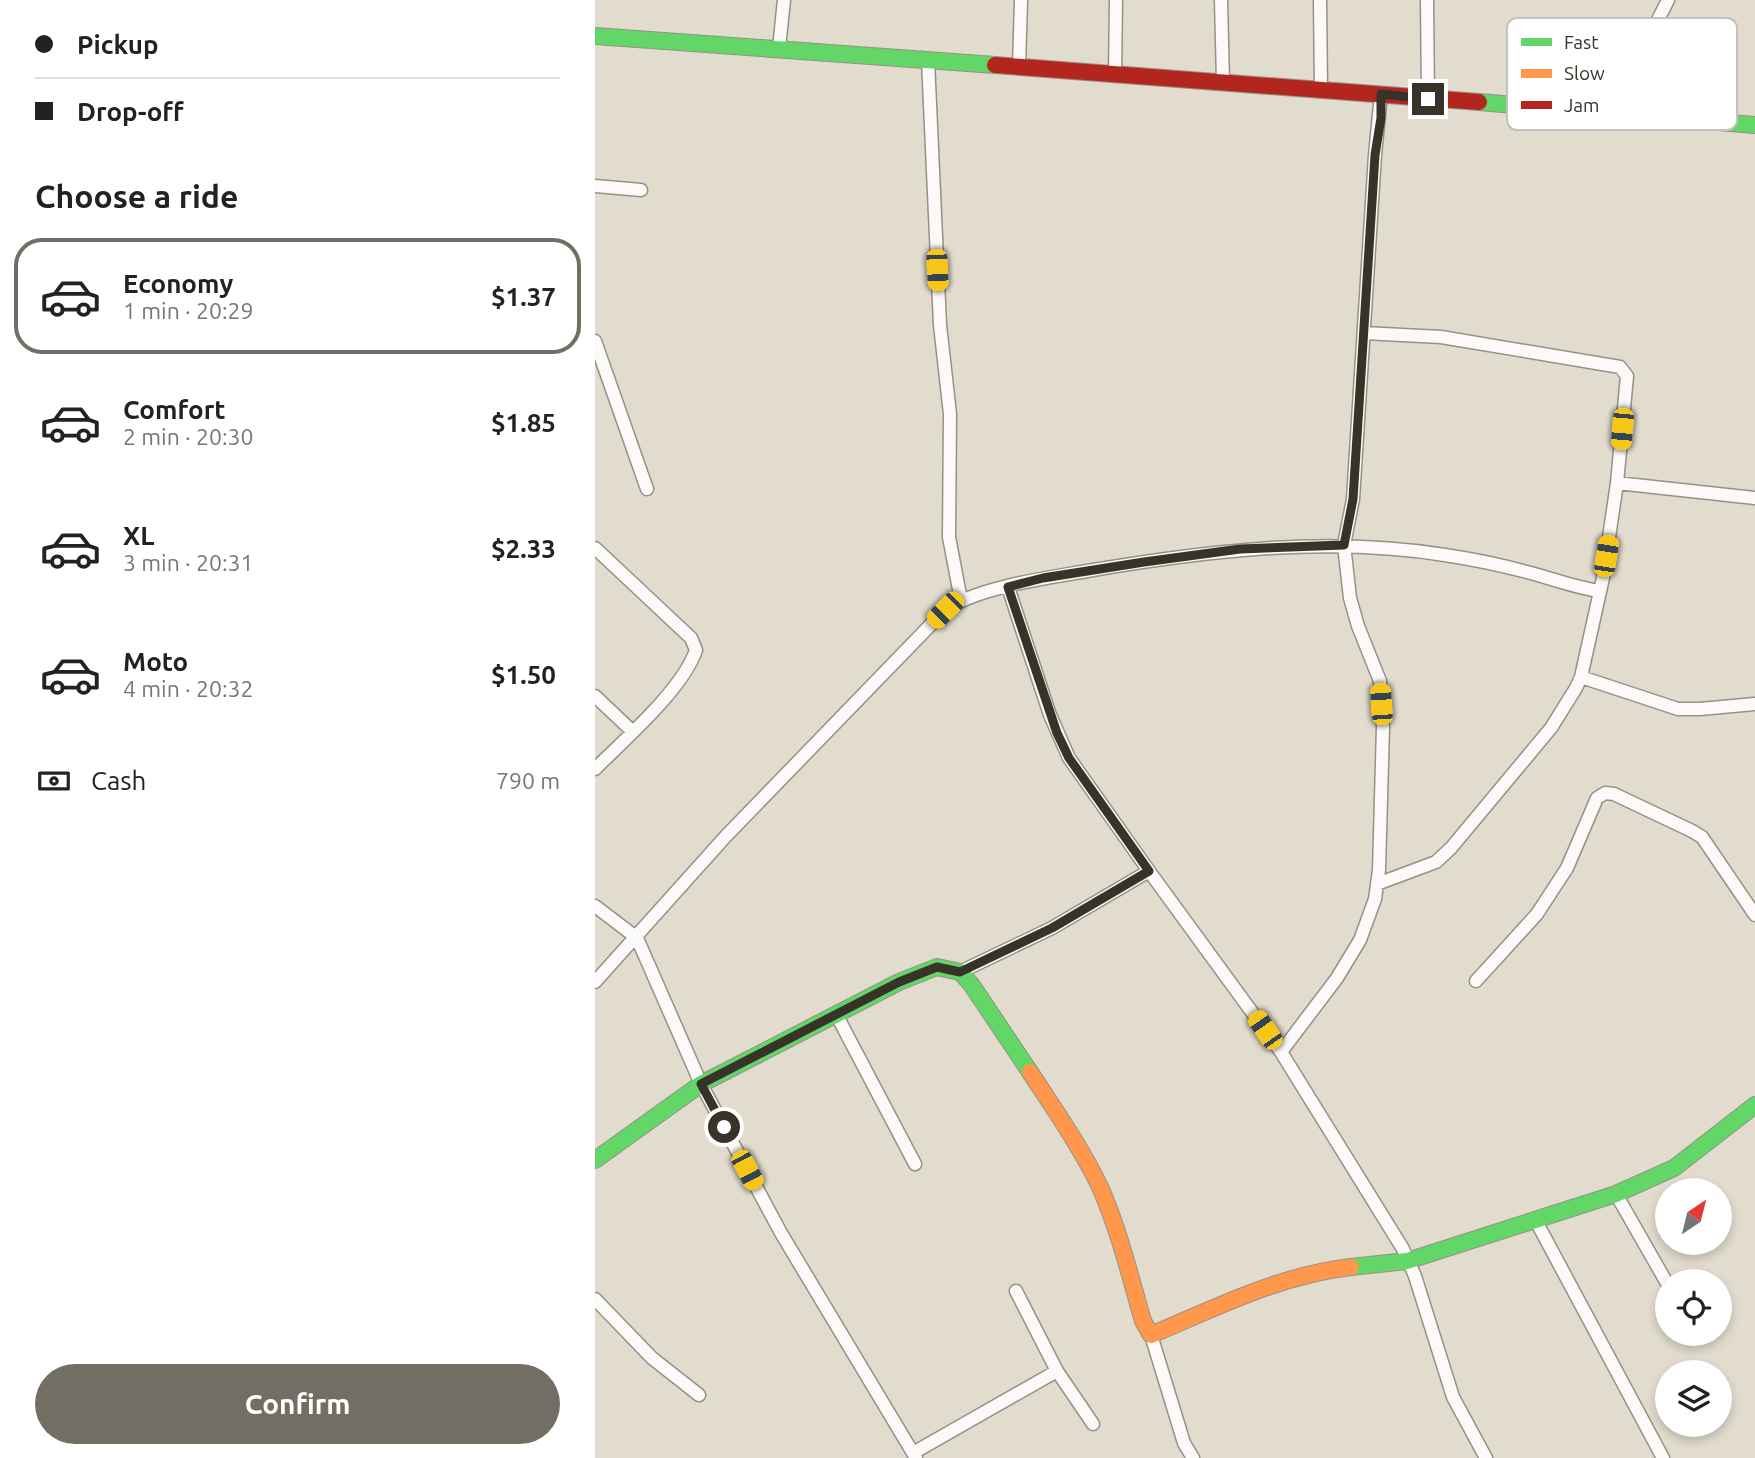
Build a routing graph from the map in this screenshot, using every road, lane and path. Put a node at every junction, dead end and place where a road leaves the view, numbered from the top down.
1 (784, 0) edge
2 (1021, 0) edge
3 (1116, 0) edge
4 (1221, 0) edge
5 (1319, 0) edge
6 (1427, 0) edge
7 (1668, 0) edge
8 (1659, 18) edge
9 (595, 36) edge
10 (779, 48) junction
11 (928, 60) junction
12 (1019, 66) junction
13 (1115, 75) junction
14 (1223, 82) junction
15 (1321, 89) junction
16 (1381, 94) junction
17 (1428, 99) junction
18 (1507, 106) edge
19 (1737, 124) edge
20 (1755, 125) edge
21 (595, 186) edge
22 (641, 190) dead end
23 (1364, 333) junction
24 (595, 341) edge
25 (1617, 483) junction
26 (647, 489) dead end
27 (1755, 498) edge
28 (1344, 545) junction
29 (595, 548) edge
30 (1008, 587) junction
31 (1599, 591) junction
32 (961, 600) junction
33 (1581, 677) junction
34 (595, 696) edge
35 (1755, 704) edge
36 (632, 731) junction
37 (595, 769) edge
38 (1149, 871) junction
39 (1377, 884) junction
40 (595, 906) edge
41 (1755, 915) edge
42 (637, 938) junction
43 (960, 972) junction
44 (1476, 981) dead end
45 (595, 982) edge
46 (836, 1014) junction
47 (1281, 1052) junction
48 (701, 1084) junction
49 (1755, 1105) edge
50 (595, 1160) edge
51 (915, 1164) dead end
52 (1616, 1194) junction
53 (1535, 1221) junction
54 (1407, 1261) junction
55 (1659, 1269) edge
56 (1016, 1291) dead end
57 (595, 1299) edge
58 (1151, 1335) junction
59 (1057, 1371) junction
60 (699, 1395) dead end
61 (1093, 1424) dead end
62 (915, 1455) edge
63 (1193, 1458) edge
64 (1486, 1458) edge
65 (1663, 1458) edge

1 - 10 street
2 - 12 street
3 - 13 street
4 - 14 street
5 - 15 street
6 - 17 street
7 - 8 street
9 - 10 street
10 - 11 street
11 - 12 street
11 - 32 street
12 - 13 street
13 - 14 street
14 - 15 street
15 - 16 street
16 - 17 street
16 - 23 street
17 - 18 street
19 - 20 street
21 - 22 street
23 - 25 street
23 - 28 street
24 - 26 street
25 - 27 street
25 - 31 street
28 - 30 street
28 - 31 street
28 - 39 street
29 - 36 street
30 - 32 street
30 - 38 street
31 - 33 street
32 - 42 street
33 - 35 street
33 - 39 street
34 - 36 street
36 - 37 street
38 - 43 street
38 - 47 street
39 - 47 street
40 - 42 street
41 - 44 street
42 - 45 street
42 - 48 street
43 - 46 street
43 - 58 street
46 - 48 street
46 - 51 street
47 - 54 street
48 - 50 street
48 - 62 street
49 - 52 street
52 - 53 street
52 - 55 street
53 - 54 street
53 - 65 street
54 - 58 street
54 - 64 street
56 - 59 street
57 - 60 street
58 - 63 street
59 - 61 street
59 - 62 street

